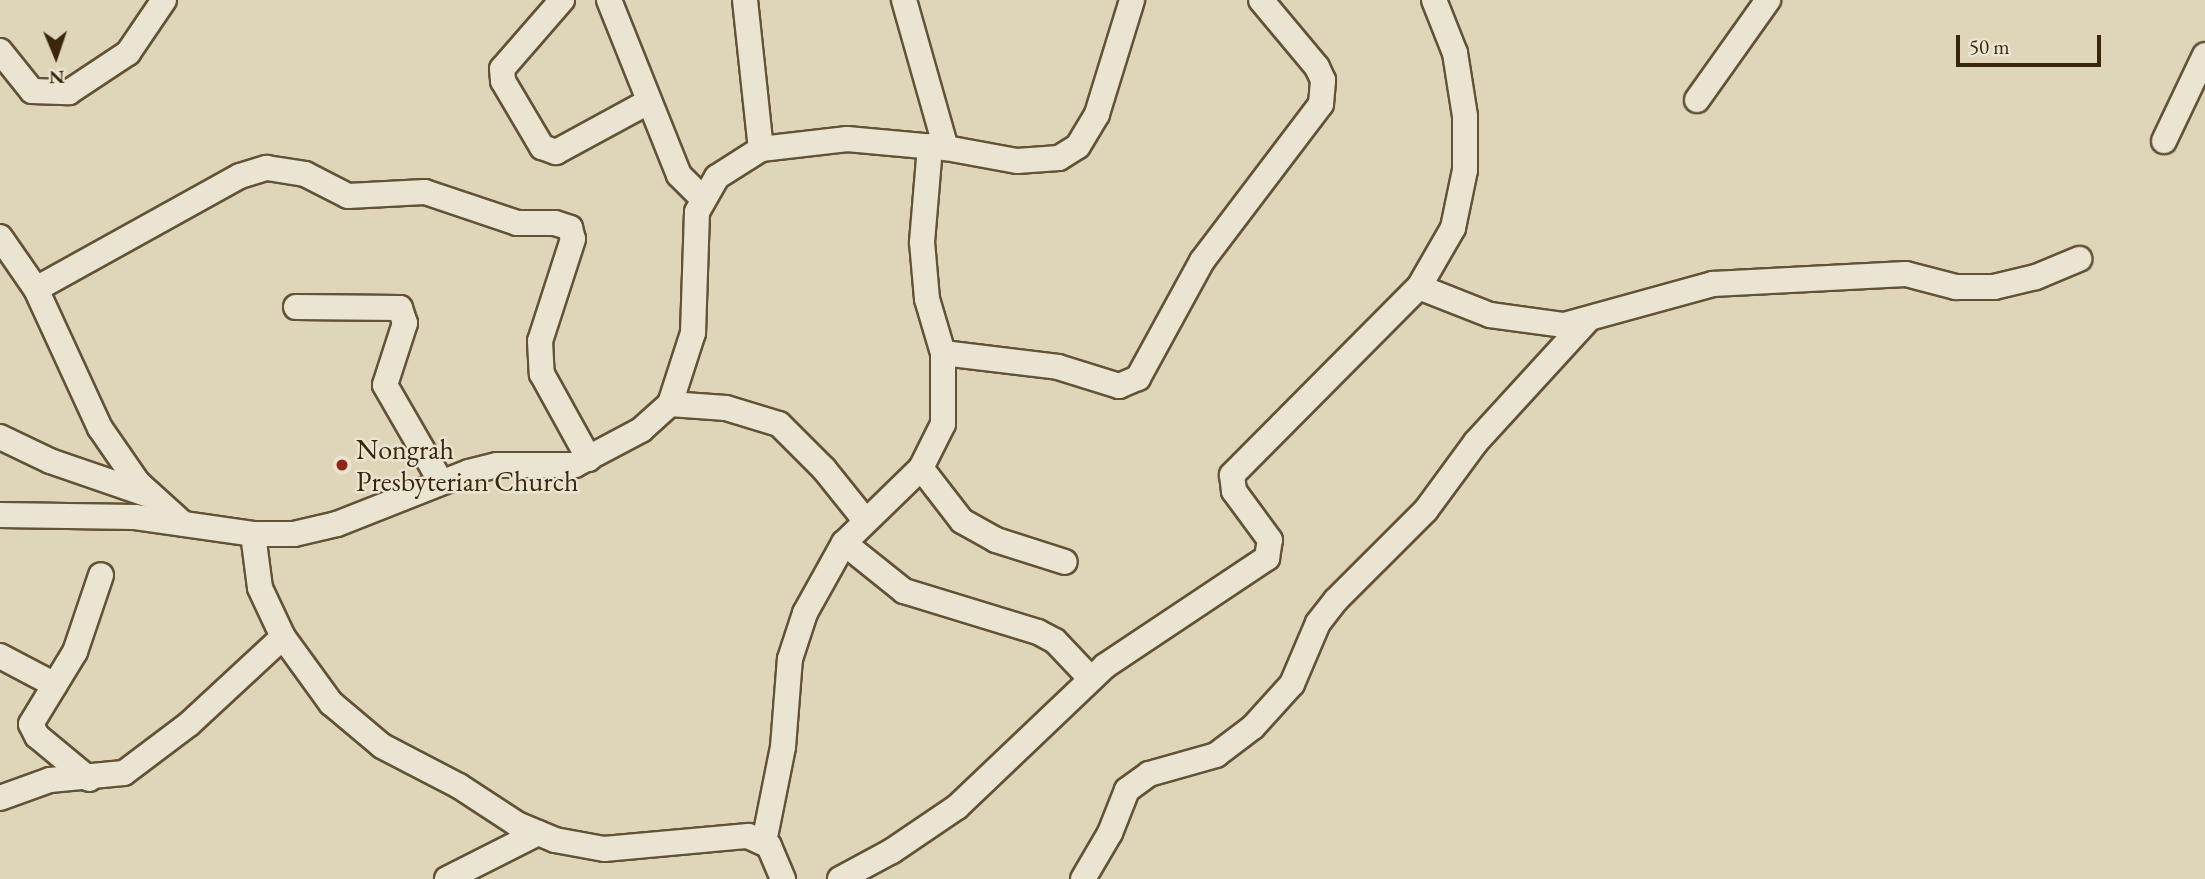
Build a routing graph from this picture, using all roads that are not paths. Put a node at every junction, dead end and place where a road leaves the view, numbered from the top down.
1 (164, 0) edge
2 (562, 0) edge
3 (610, 0) edge
4 (745, 0) edge
5 (905, 0) edge
6 (1132, 0) edge
7 (1261, 0) edge
8 (1434, 0) edge
9 (1768, 0) edge
10 (0, 51) edge
11 (2205, 55) edge
12 (1697, 100) dead end
13 (648, 102) junction
14 (2164, 141) dead end
15 (938, 147) junction
16 (761, 149) junction
17 (702, 198) junction
18 (0, 237) edge
19 (2080, 258) dead end
20 (1419, 288) junction
21 (36, 289) junction
22 (296, 307) dead end
23 (1586, 322) junction
24 (943, 353) junction
25 (670, 404) junction
26 (0, 436) edge
27 (589, 458) junction
28 (921, 468) junction
29 (440, 482) junction
30 (152, 496) junction
31 (0, 515) edge
32 (865, 520) junction
33 (180, 521) junction
34 (253, 534) junction
35 (844, 543) junction
36 (1065, 562) dead end
37 (101, 575) dead end
38 (283, 637) junction
39 (0, 656) edge
40 (1091, 679) junction
41 (55, 685) junction
42 (89, 779) junction
43 (0, 798) edge
44 (538, 833) junction
45 (764, 842) junction
46 (447, 879) edge
47 (783, 879) edge
48 (840, 879) edge
49 (1083, 879) edge

1 - 10 street
2 - 13 street
3 - 13 street
4 - 16 street
5 - 15 street
6 - 15 street
7 - 24 street
8 - 20 street
9 - 12 street
11 - 14 street
13 - 17 street
15 - 16 street
15 - 24 street
16 - 17 street
17 - 25 street
18 - 21 street
19 - 23 street
20 - 23 street
20 - 40 street
21 - 27 street
21 - 30 street
22 - 29 street
23 - 49 street
24 - 28 street
25 - 27 street
25 - 32 street
26 - 30 street
27 - 29 street
28 - 32 street
28 - 36 street
29 - 34 street
30 - 33 street
31 - 33 street
32 - 35 street
33 - 34 street
34 - 38 street
35 - 40 street
35 - 45 street
37 - 41 street
38 - 42 street
38 - 44 street
39 - 41 street
40 - 48 street
41 - 42 street
42 - 43 street
44 - 45 street
44 - 46 street
45 - 47 street

